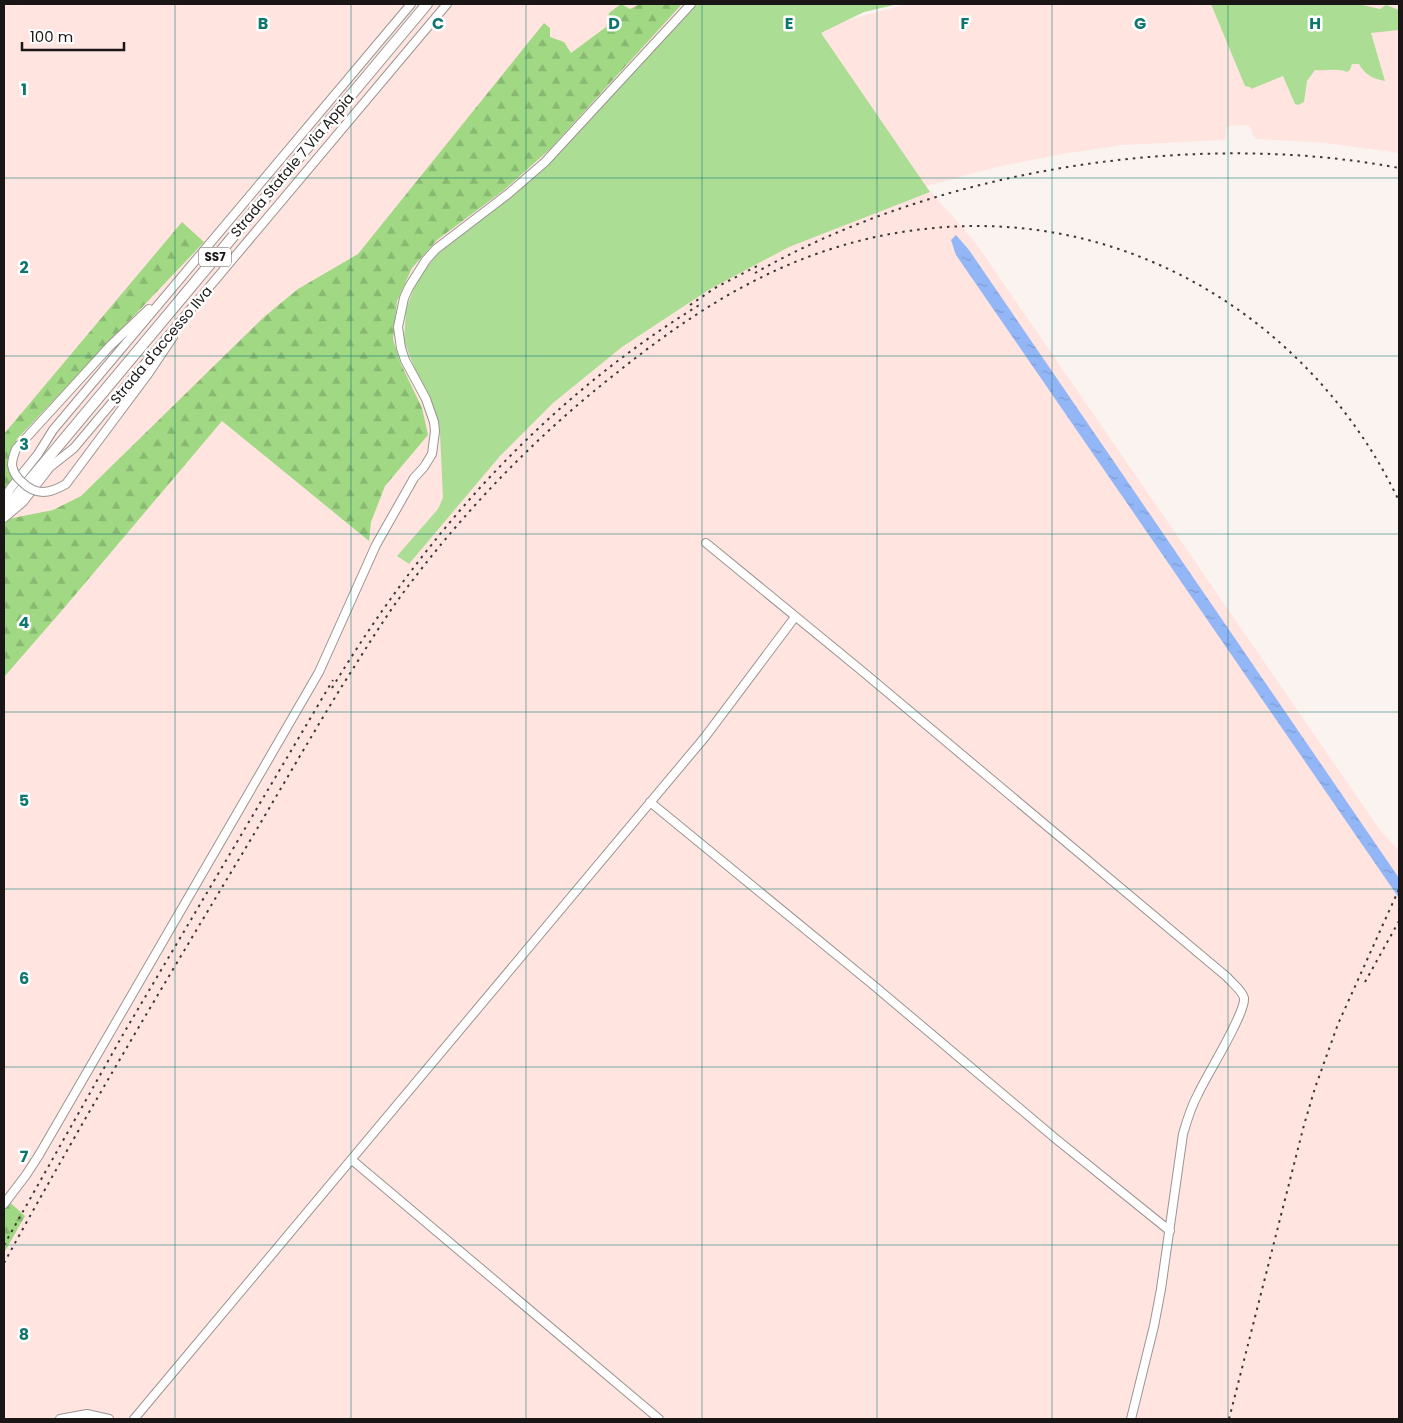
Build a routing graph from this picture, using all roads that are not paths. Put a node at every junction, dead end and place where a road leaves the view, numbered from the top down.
1 (411, 4) edge
2 (428, 4) edge
3 (447, 4) edge
4 (691, 4) edge
5 (176, 283) junction
6 (198, 300) junction
7 (4, 500) edge
8 (4, 511) edge
9 (4, 518) edge
10 (706, 543) dead end
11 (796, 617) junction
12 (650, 802) junction
13 (352, 1160) junction
14 (4, 1204) edge
15 (1170, 1231) junction
16 (60, 1419) edge
17 (108, 1419) edge
18 (134, 1419) edge
19 (659, 1419) edge
20 (1131, 1419) edge

1 - 5 street, Strada d'accesso Ilva
2 - 8 main road, Strada Statale 7 Via Appia / SS7
3 - 6 street, Strada d'accesso Ilva
4 - 14 street
5 - 6 street, bridge
5 - 7 street, Strada d'accesso Ilva
6 - 9 street, Strada d'accesso Ilva
10 - 11 street
11 - 12 street
11 - 15 street
12 - 13 street
12 - 15 street
13 - 18 street
13 - 19 street
15 - 20 street
16 - 17 street

